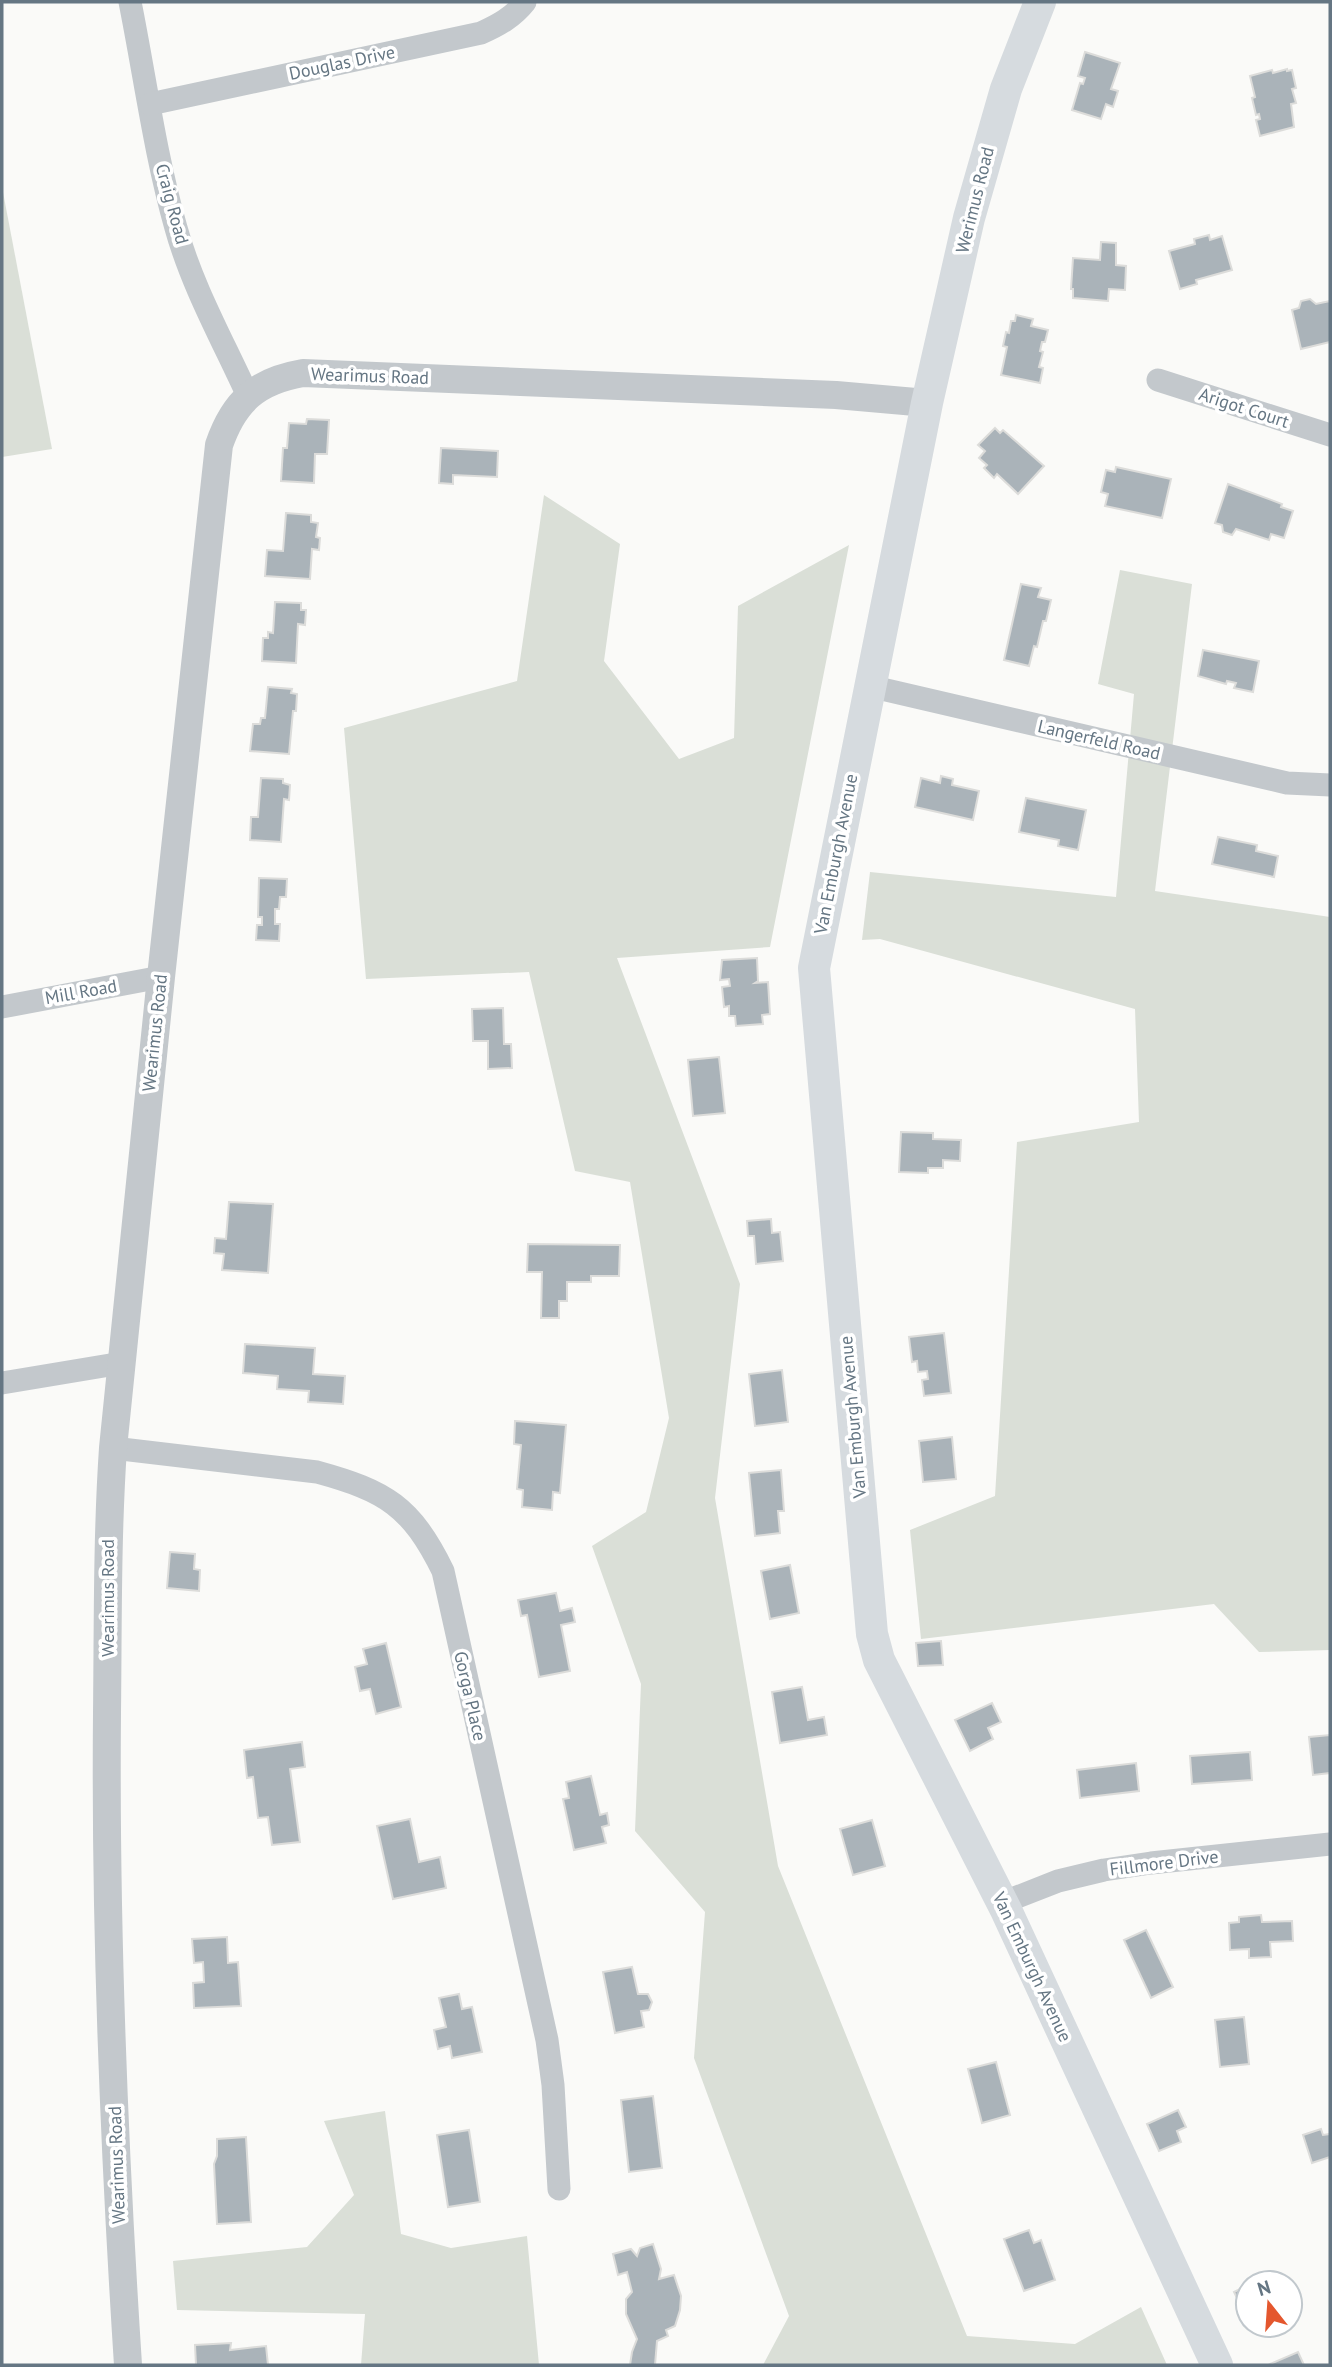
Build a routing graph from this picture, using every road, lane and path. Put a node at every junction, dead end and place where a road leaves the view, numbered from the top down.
1 (130, 2) edge
2 (525, 2) edge
3 (1040, 2) edge
4 (150, 104) junction
5 (1158, 380) dead end
6 (248, 396) junction
7 (927, 403) junction
8 (1330, 435) edge
9 (869, 686) junction
10 (1330, 785) edge
11 (161, 977) junction
12 (2, 1007) edge
13 (122, 1363) junction
14 (2, 1383) edge
15 (113, 1448) junction
16 (1330, 1844) edge
17 (1002, 1903) junction
18 (559, 2189) dead end
19 (128, 2365) edge
20 (1217, 2365) edge

1 - 4 street, Craig Road
2 - 4 street, Douglas Drive
3 - 7 main road, Werimus Road
4 - 6 street, Craig Road
5 - 8 street, Arigot Court
6 - 7 street, Wearimus Road
6 - 11 street, Wearimus Road
7 - 9 main road, Van Emburgh Avenue
9 - 10 street, Langerfeld Road
9 - 17 main road, Van Emburgh Avenue
11 - 12 street, Mill Road
11 - 13 street, Wearimus Road
13 - 14 street
13 - 15 street, Wearimus Road
15 - 18 street, Gorga Place
15 - 19 street, Wearimus Road
16 - 17 street, Fillmore Drive
17 - 20 main road, Van Emburgh Avenue

